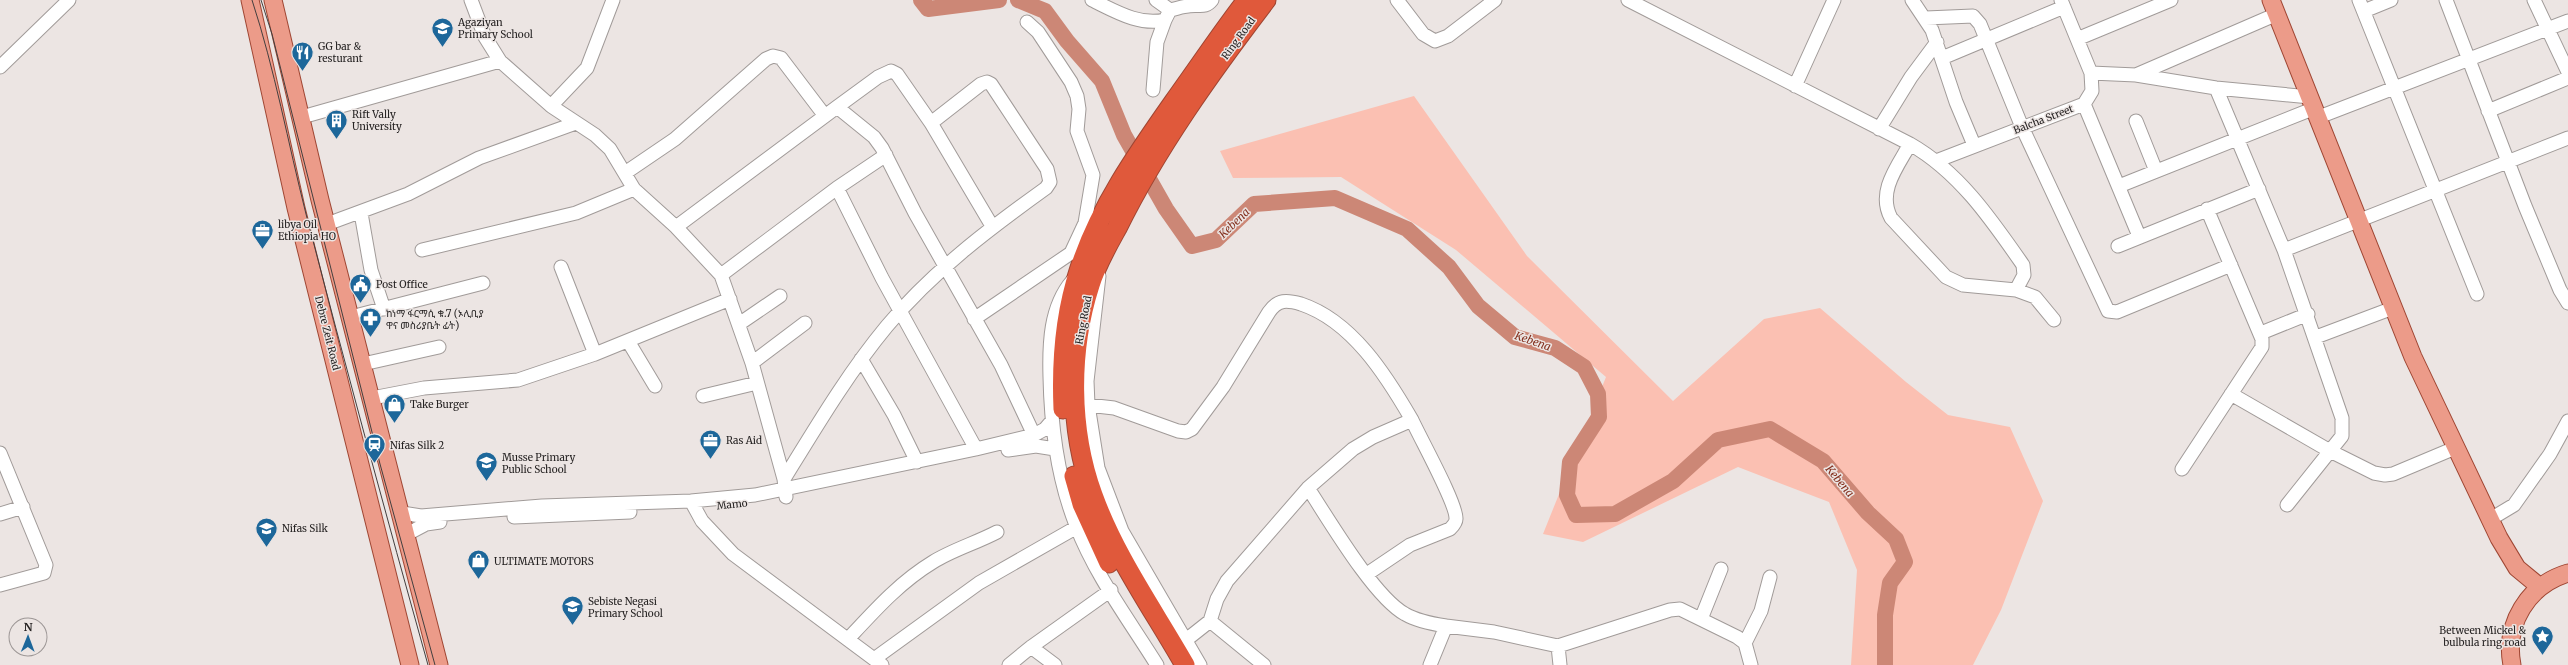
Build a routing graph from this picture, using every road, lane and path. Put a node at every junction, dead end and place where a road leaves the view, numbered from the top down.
1 (69, 0) edge
2 (250, 0) edge
3 (273, 0) edge
4 (471, 0) edge
5 (613, 0) edge
6 (1092, 0) edge
7 (1156, 0) edge
8 (1212, 0) edge
9 (1247, 0) edge
10 (1266, 0) edge
11 (1397, 0) edge
12 (1628, 0) edge
13 (1834, 0) edge
14 (1912, 0) edge
15 (2171, 0) edge
16 (2391, 0) edge
17 (2446, 0) edge
18 (2534, 0) edge
19 (1491, 1) edge
20 (1641, 4) edge
21 (2062, 4) edge
22 (2361, 5) edge
23 (2274, 7) edge
24 (1168, 15) junction
25 (1926, 18) junction
26 (2568, 21) edge
27 (1027, 22) dead end
28 (1238, 24) junction
29 (2547, 30) junction
30 (1987, 39) junction
31 (2077, 39) junction
32 (1937, 42) junction
33 (1942, 58) junction
34 (2469, 60) junction
35 (500, 61) junction
36 (0, 67) edge
37 (2568, 72) edge
38 (2091, 73) junction
39 (2136, 75) junction
40 (2568, 78) edge
41 (1795, 86) junction
42 (2216, 88) junction
43 (2394, 88) junction
44 (1153, 90) dead end
45 (2084, 104) junction
46 (551, 106) junction
47 (837, 107) junction
48 (2315, 108) junction
49 (2488, 111) junction
50 (825, 116) junction
51 (302, 117) junction
52 (2136, 121) dead end
53 (576, 123) junction
54 (930, 123) junction
55 (2022, 127) junction
56 (1879, 129) junction
57 (2238, 137) junction
58 (2568, 138) edge
59 (1910, 144) junction
60 (1974, 145) junction
61 (886, 155) junction
62 (1936, 161) junction
63 (2510, 162) junction
64 (2156, 171) junction
65 (625, 173) junction
66 (2119, 186) junction
67 (837, 188) junction
68 (634, 189) junction
69 (2259, 189) junction
70 (2434, 190) junction
71 (2207, 209) junction
72 (361, 213) junction
73 (2359, 219) junction
74 (327, 224) junction
75 (992, 226) junction
76 (676, 227) junction
77 (1106, 229) junction
78 (2139, 236) junction
79 (2118, 246) dead end
80 (422, 250) dead end
81 (2284, 250) junction
82 (1099, 263) junction
83 (2231, 265) junction
84 (944, 266) junction
85 (561, 267) dead end
86 (1078, 273) junction
87 (721, 275) junction
88 (483, 284) dead end
89 (2016, 290) junction
90 (2477, 294) dead end
91 (780, 296) dead end
92 (730, 299) junction
93 (2568, 303) edge
94 (2393, 308) junction
95 (384, 309) junction
96 (900, 311) junction
97 (2308, 314) junction
98 (351, 317) junction
99 (974, 319) junction
100 (2054, 320) dead end
101 (805, 323) dead end
102 (739, 324) junction
103 (2261, 333) junction
104 (2316, 337) junction
105 (628, 341) junction
106 (439, 347) dead end
107 (595, 354) junction
108 (861, 359) junction
109 (752, 363) junction
110 (363, 364) junction
111 (757, 383) junction
112 (655, 386) dead end
113 (2231, 394) junction
114 (703, 396) dead end
115 (372, 398) junction
116 (1088, 405) junction
117 (1412, 420) junction
118 (2568, 421) edge
119 (1051, 422) junction
120 (1034, 435) junction
121 (2455, 448) junction
122 (1055, 449) junction
123 (976, 450) junction
124 (2330, 451) junction
125 (0, 453) edge
126 (917, 462) junction
127 (2182, 469) dead end
128 (1308, 488) junction
129 (785, 489) junction
130 (692, 505) junction
131 (2287, 505) dead end
132 (24, 507) junction
133 (542, 511) junction
134 (402, 513) junction
135 (0, 514) edge
136 (2489, 520) junction
137 (1076, 527) junction
138 (997, 532) dead end
139 (407, 534) junction
140 (2516, 568) junction
141 (1721, 569) dead end
142 (2568, 573) edge
143 (1367, 574) junction
144 (1770, 577) dead end
145 (0, 585) edge
146 (2540, 587) junction
147 (1111, 590) junction
148 (2524, 605) junction
149 (1701, 619) junction
150 (1210, 621) junction
151 (1446, 626) junction
152 (849, 638) junction
153 (1186, 640) junction
154 (1744, 643) junction
155 (1558, 646) junction
156 (1031, 647) junction
157 (878, 662) edge
158 (410, 665) edge
159 (439, 665) edge
160 (1009, 665) edge
161 (1055, 665) edge
162 (1157, 665) edge
163 (1170, 665) edge
164 (1185, 665) edge
165 (1200, 665) edge
166 (1264, 665) edge
167 (1430, 665) edge
168 (1560, 665) edge
169 (1752, 665) edge
170 (2512, 665) edge

1 - 36 street
2 - 158 main road, Debre Zeit Road
3 - 51 main road
4 - 35 street
5 - 46 street
6 - 24 street
7 - 24 street
8 - 24 street
9 - 28 highway, Ring Road
10 - 28 highway, Ring Road
11 - 19 street
12 - 20 street
13 - 41 street
14 - 25 street
15 - 31 street
16 - 22 street
17 - 34 street
18 - 29 street
20 - 41 street
21 - 30 street
21 - 31 street
22 - 43 street
23 - 39 street
23 - 48 main road
24 - 44 street
25 - 30 street
25 - 32 street
26 - 29 street
27 - 99 street
28 - 77 highway, Ring Road
29 - 34 street
29 - 37 street
30 - 33 street
30 - 55 street
31 - 38 street
32 - 33 street
32 - 56 street
33 - 60 street
34 - 43 street
34 - 49 street
35 - 46 street
35 - 51 street
38 - 39 street
38 - 45 street
39 - 42 street
40 - 49 street
41 - 56 street
42 - 48 street
42 - 57 street
43 - 48 street
43 - 70 street
45 - 55 street, Balcha Street
45 - 66 street, Balcha Street
46 - 53 street
47 - 50 street
47 - 54 street
47 - 61 street
48 - 57 street
48 - 73 main road
49 - 63 street
50 - 65 street
50 - 76 street
51 - 74 main road
52 - 64 street
53 - 65 street
53 - 72 street
54 - 75 street
54 - 75 street
55 - 60 street, Balcha Street
55 - 83 street
56 - 59 street
57 - 64 street
57 - 69 street
58 - 63 street
59 - 62 street
59 - 89 street
60 - 62 street, Balcha Street
61 - 67 street
61 - 84 street
62 - 89 street
63 - 70 street
63 - 93 street
64 - 66 street
65 - 68 street
66 - 78 street, Balcha Street
67 - 87 street
67 - 96 street
68 - 76 street
68 - 80 street
69 - 71 street
69 - 81 street
70 - 73 street
70 - 90 street
71 - 78 street
71 - 83 street
72 - 74 street
72 - 95 street
73 - 81 street
73 - 94 main road
74 - 98 main road
75 - 84 street
76 - 87 street
77 - 82 highway, Ring Road
77 - 86 highway, Ring Road
78 - 79 street
81 - 97 street
82 - 116 street
82 - 164 highway, Ring Road
83 - 103 street
84 - 96 street
84 - 99 street
85 - 107 street
86 - 119 street
86 - 163 highway, Ring Road
87 - 92 street
88 - 95 street
89 - 100 street
91 - 102 street
92 - 102 street
92 - 105 street
94 - 104 street
94 - 121 main road
95 - 98 street
96 - 108 street
96 - 123 street
97 - 103 street
97 - 104 street
98 - 110 main road
99 - 120 street
101 - 109 street
102 - 109 street
103 - 113 street
104 - 124 street
105 - 107 street
105 - 112 street
106 - 110 street
107 - 115 street
108 - 126 street
108 - 129 street
109 - 111 street
110 - 115 main road
111 - 114 street
111 - 129 street
113 - 124 street
113 - 127 street
115 - 134 main road
116 - 117 street
116 - 153 street
117 - 128 street
117 - 143 street
118 - 136 street
119 - 120 street
119 - 122 street
120 - 123 street
121 - 124 street
121 - 136 main road
122 - 129 street, Mamo
122 - 137 street
123 - 126 street
124 - 131 street
125 - 132 street
126 - 129 street
128 - 143 street
128 - 150 street
129 - 130 street, Mamo
130 - 133 street, Mamo
130 - 152 street
132 - 135 street
132 - 145 street
133 - 134 street
133 - 139 street, Mamo
134 - 139 main road
136 - 140 main road
137 - 147 street
137 - 157 street
138 - 152 street
139 - 159 main road
140 - 146 main road
140 - 148 main road
141 - 149 street
142 - 146 main road
143 - 151 street
144 - 154 street
146 - 148 main road
147 - 156 street
147 - 162 street
148 - 170 main road
149 - 154 street
149 - 155 street
150 - 153 street
150 - 166 street
151 - 155 street
151 - 167 street
152 - 157 street
153 - 165 street
154 - 169 street
155 - 168 street
156 - 160 street
156 - 161 street

